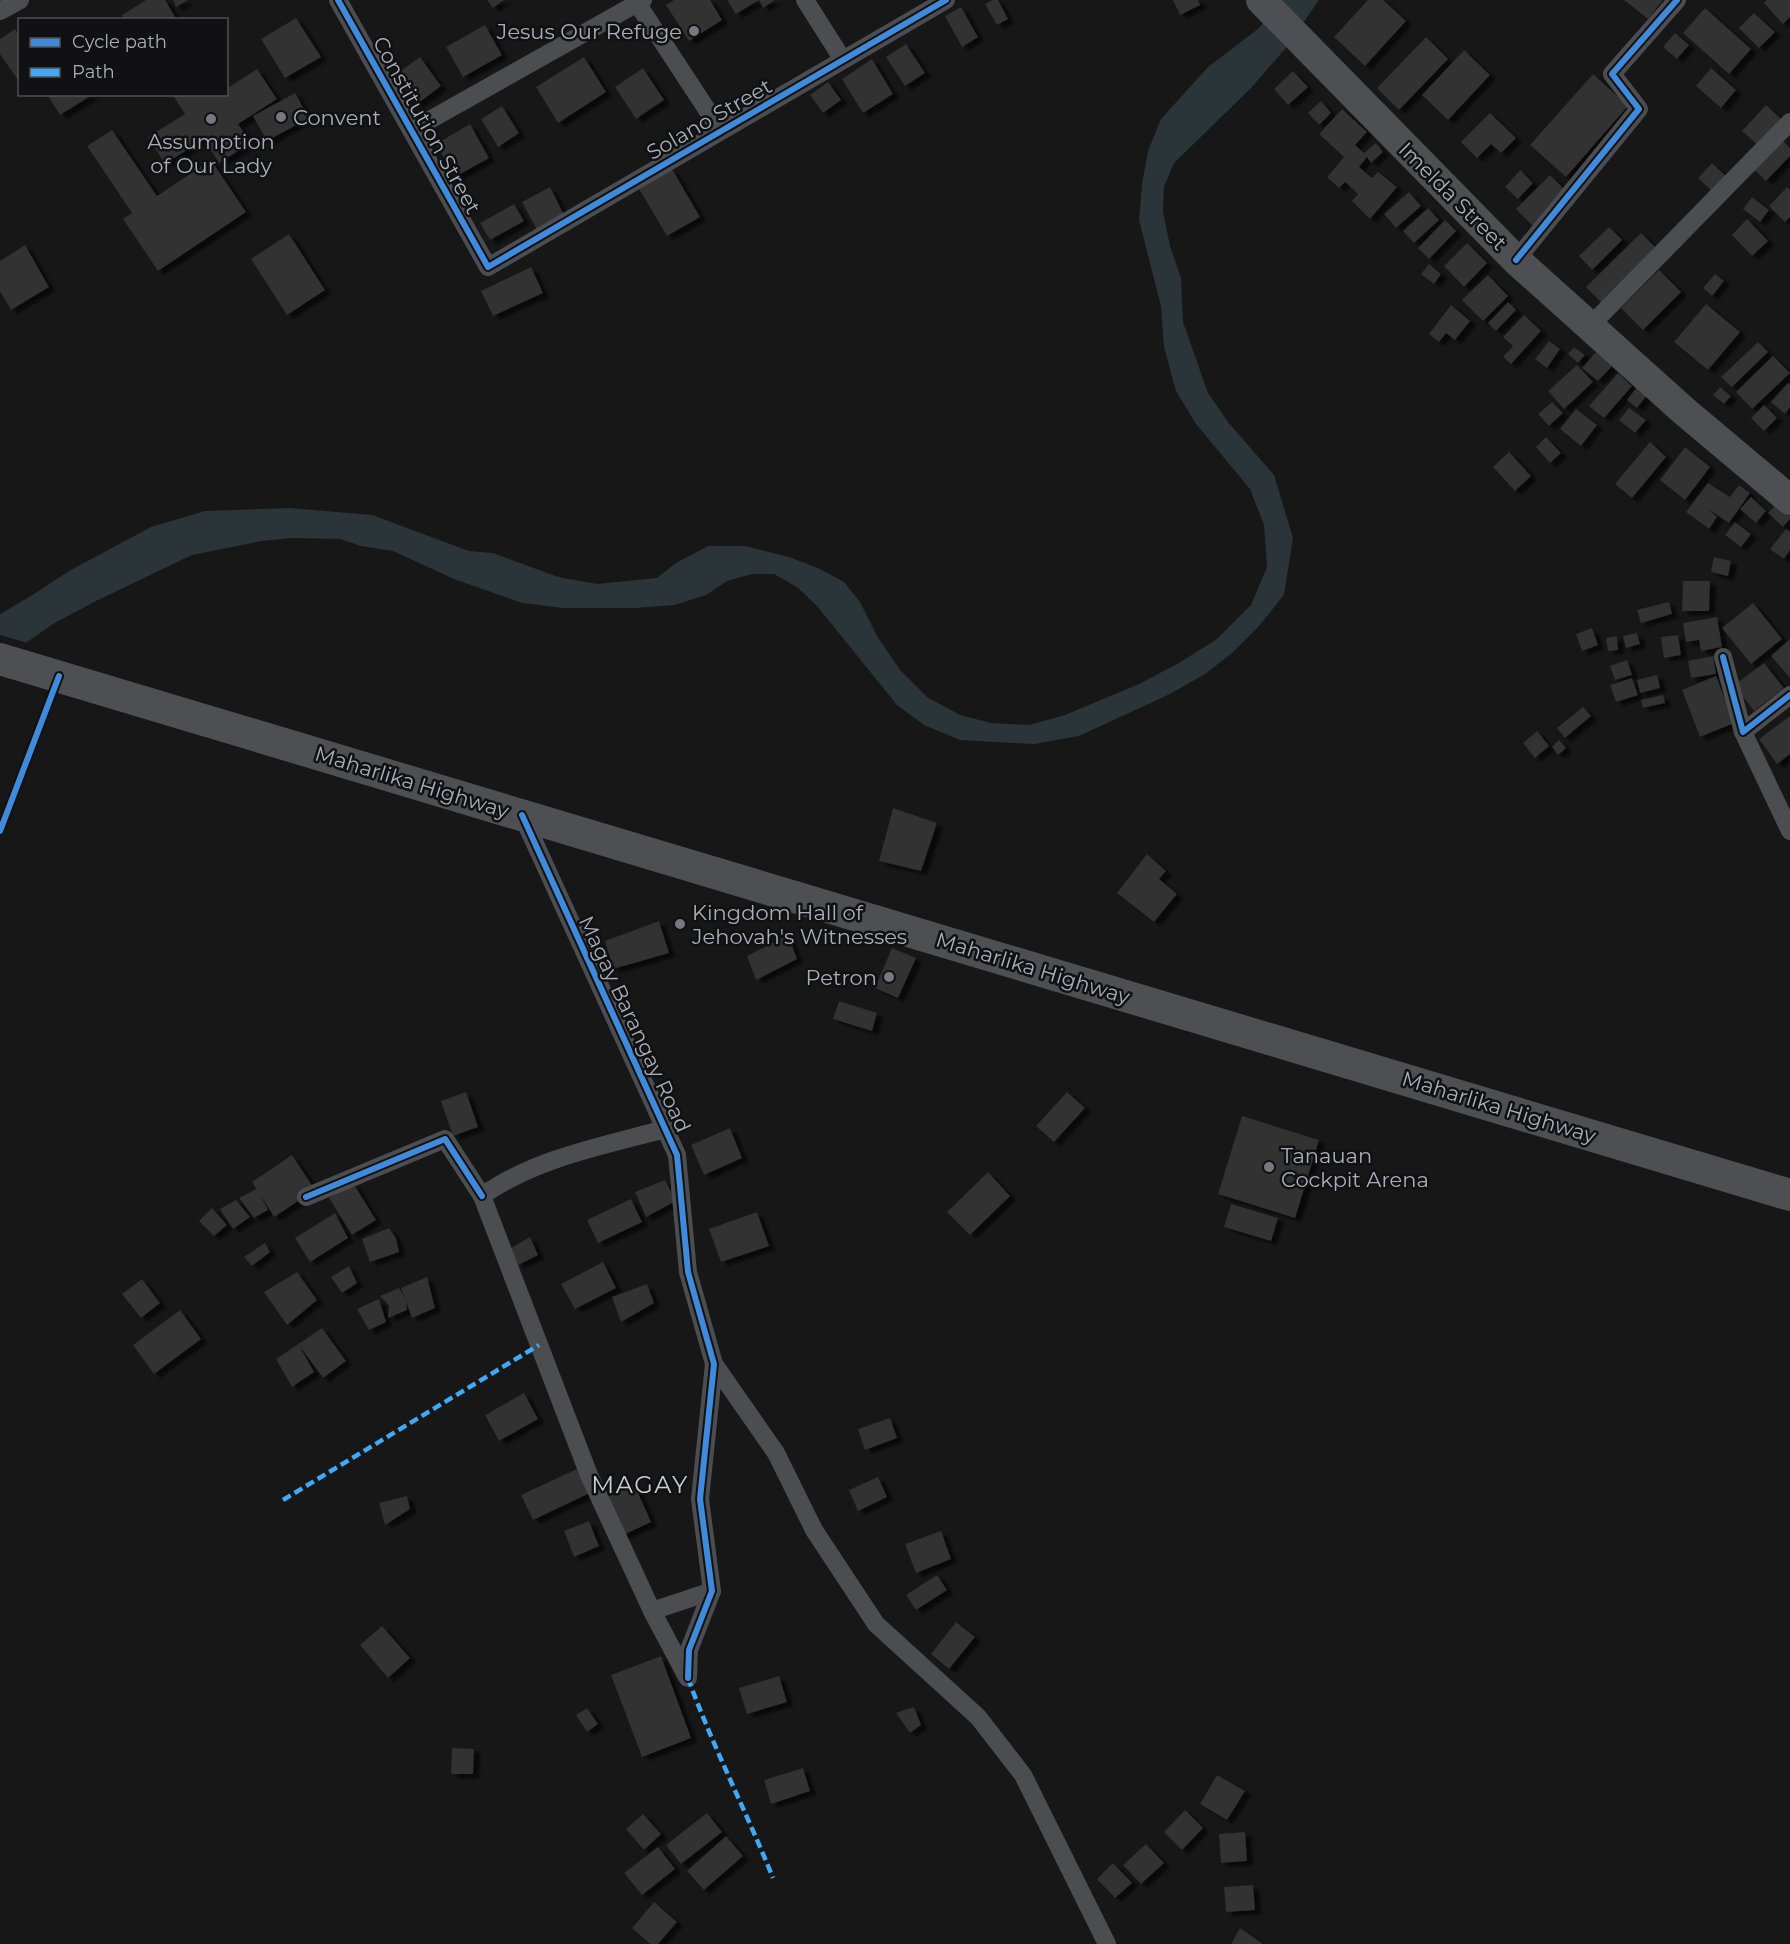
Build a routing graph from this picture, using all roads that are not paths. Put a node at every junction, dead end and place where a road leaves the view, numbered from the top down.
1 (20, 0) edge
2 (338, 0) edge
3 (805, 0) edge
4 (946, 0) edge
5 (1261, 0) edge
6 (1677, 0) edge
7 (639, 1) edge
8 (0, 11) edge
9 (843, 60) junction
10 (1790, 122) edge
11 (412, 130) junction
12 (721, 131) junction
13 (1516, 260) junction
14 (488, 267) joint
15 (1590, 326) junction
16 (1790, 500) edge
17 (1723, 657) dead end
18 (0, 659) edge
19 (1790, 695) edge
20 (1743, 732) junction
21 (522, 815) junction
22 (1790, 831) edge
23 (665, 1129) junction
24 (1790, 1194) edge
25 (482, 1196) junction
26 (306, 1197) dead end
27 (714, 1364) junction
28 (712, 1591) junction
29 (652, 1611) junction
30 (1107, 1944) edge

1 - 8 street
2 - 11 street, Constitution Street
3 - 9 street
4 - 9 street, Solano Street
5 - 13 main road, Imelda Street
6 - 13 street
7 - 11 street
7 - 12 street
9 - 12 street, Solano Street
10 - 15 street
11 - 14 street, Constitution Street
12 - 14 street, Solano Street
13 - 15 main road, Imelda Street
15 - 16 main road, Imelda Street
17 - 20 street
18 - 21 highway, Maharlika Highway
19 - 20 street
20 - 22 street
21 - 23 street, Magay Barangay Road
21 - 24 highway, Maharlika Highway
23 - 25 street
23 - 27 street, Magay Barangay Road
25 - 26 street
25 - 29 street
27 - 28 street, Magay Barangay Road
27 - 30 street
28 - 29 street
28 - 29 street, Magay Barangay Road

